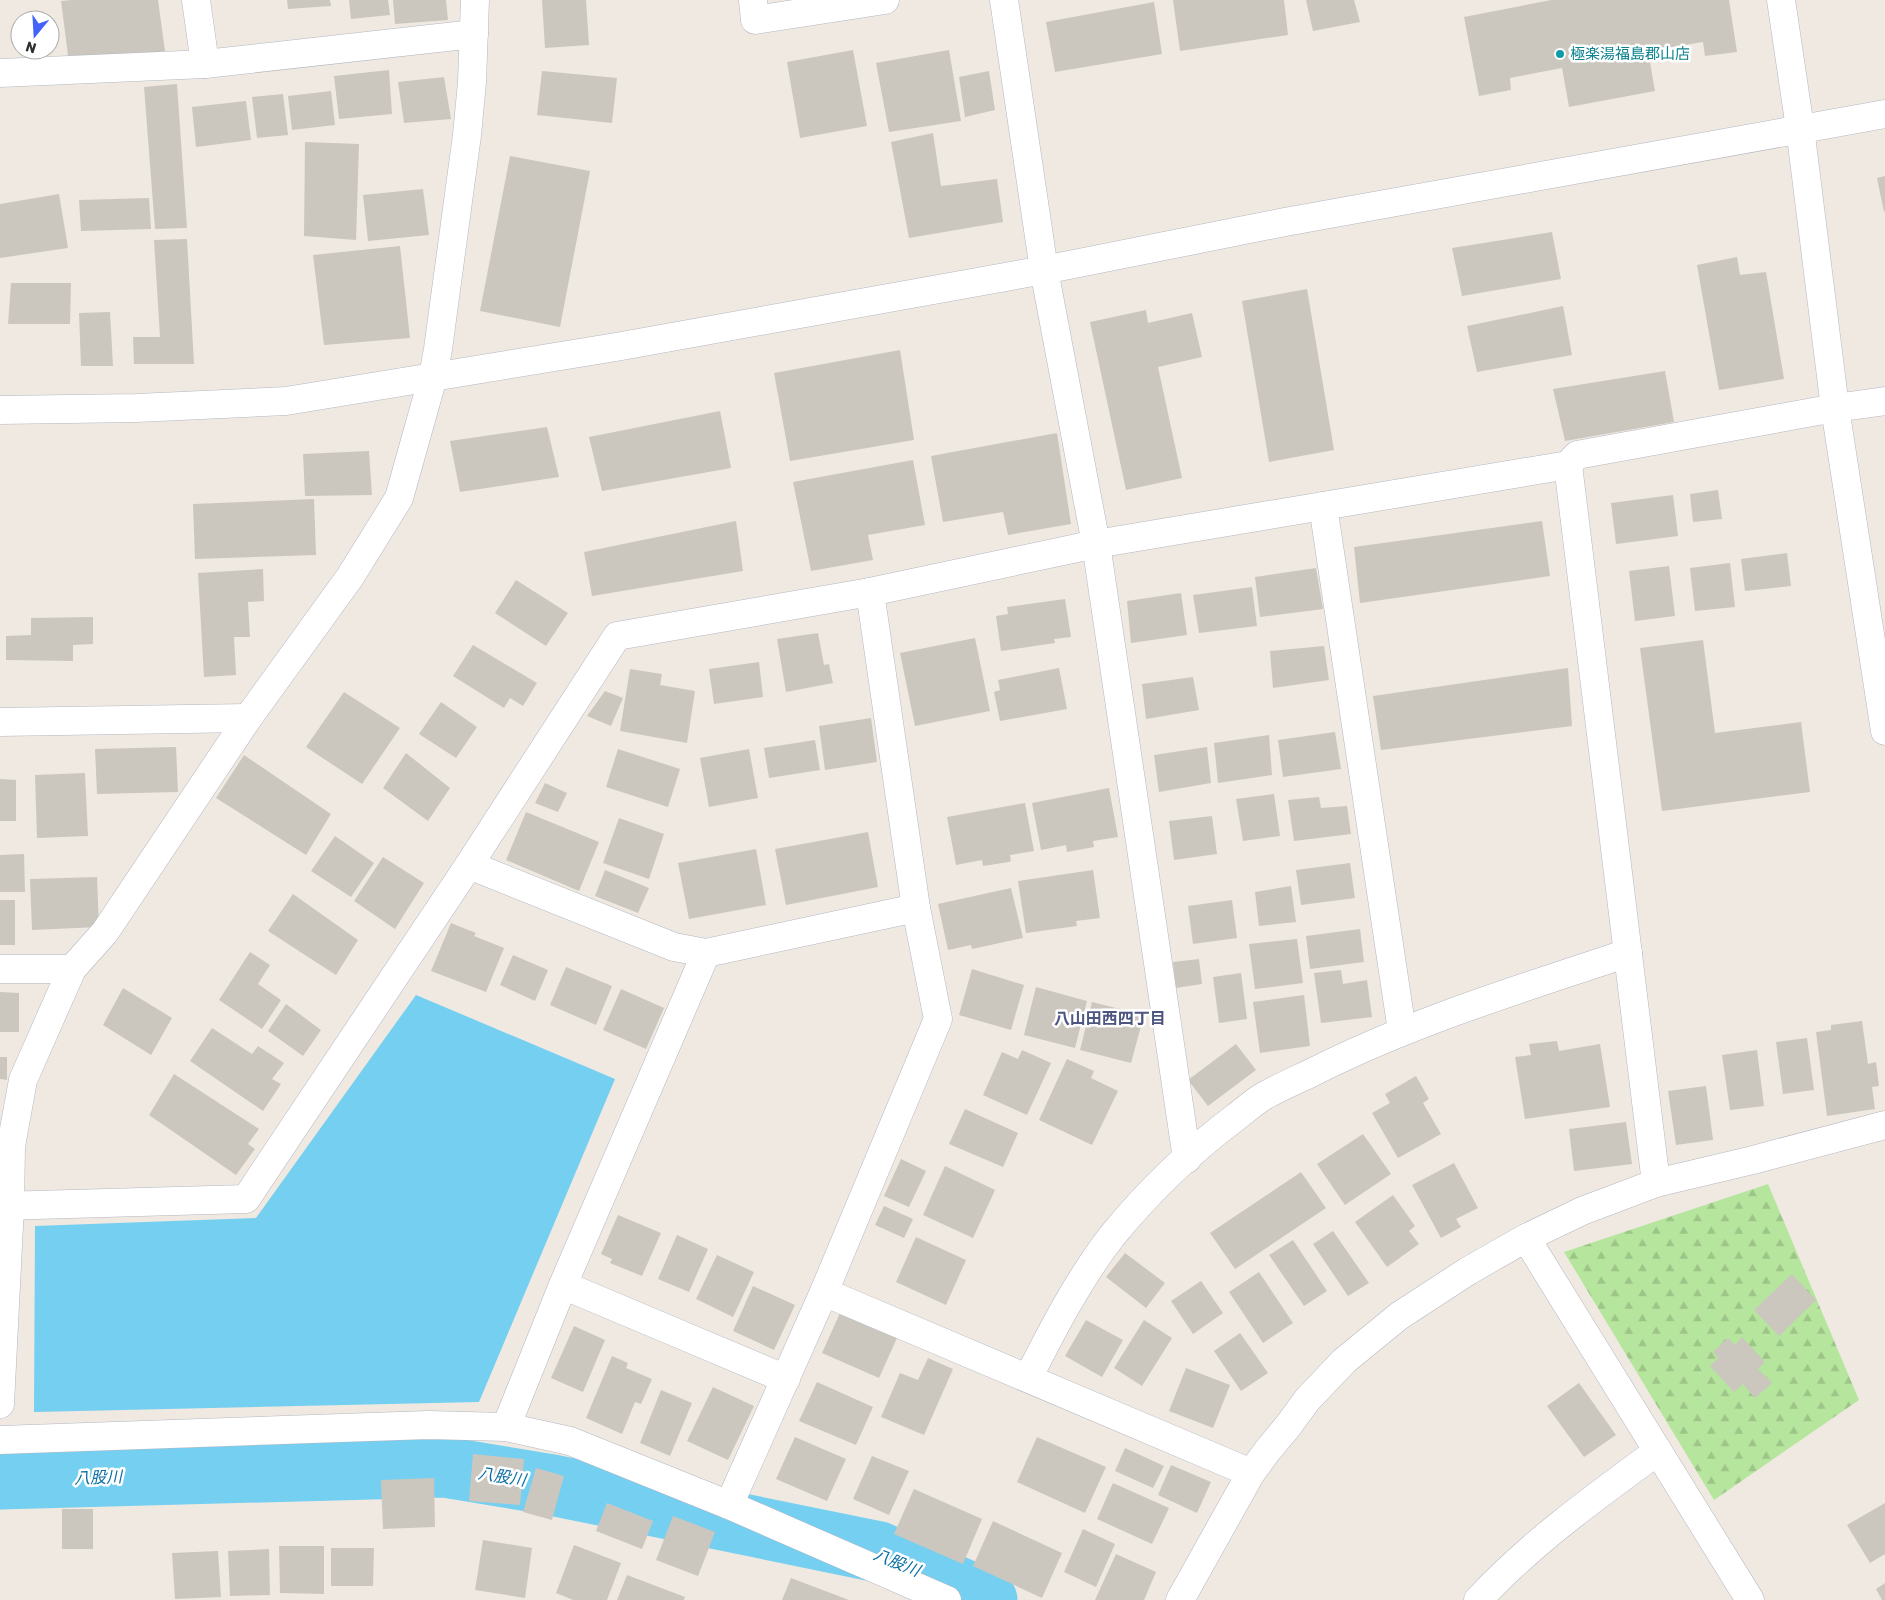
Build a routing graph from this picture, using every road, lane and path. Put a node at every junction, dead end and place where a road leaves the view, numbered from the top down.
1 (196, 0) edge
2 (475, 0) edge
3 (753, 0) edge
4 (885, 0) edge
5 (1004, 0) edge
6 (1781, 0) edge
7 (474, 34) junction
8 (205, 64) junction
9 (0, 72) edge
10 (1885, 114) edge
11 (1800, 128) junction
12 (1044, 270) junction
13 (432, 377) junction
14 (1885, 401) edge
15 (1835, 408) junction
16 (0, 410) edge
17 (1568, 465) junction
18 (1323, 506) junction
19 (1096, 544) junction
20 (870, 592) junction
21 (1879, 656) edge
22 (248, 718) junction
23 (0, 722) edge
24 (1885, 732) edge
25 (470, 865) junction
26 (916, 908) junction
27 (706, 953) junction
28 (1628, 953) junction
29 (0, 969) edge
30 (72, 969) junction
31 (1402, 1031) junction
32 (1885, 1125) edge
33 (1187, 1159) junction
34 (1656, 1183) junction
35 (5, 1206) edge
36 (1526, 1238) junction
37 (563, 1285) junction
38 (824, 1292) junction
39 (1028, 1378) junction
40 (786, 1379) junction
41 (0, 1404) edge
42 (506, 1427) junction
43 (0, 1440) edge
44 (1658, 1451) junction
45 (1251, 1473) junction
46 (729, 1505) junction
47 (947, 1600) edge
48 (1180, 1600) edge
49 (1478, 1600) edge
50 (1750, 1600) edge

1 - 8 street
2 - 7 street
3 - 4 street
5 - 12 street
6 - 11 street
7 - 8 street
7 - 13 street
8 - 9 street
10 - 11 street
11 - 12 street
11 - 15 street
12 - 13 street
12 - 19 street
13 - 16 street
13 - 22 street
14 - 15 street
15 - 17 street
15 - 21 street
17 - 18 street
17 - 28 street
18 - 19 street
18 - 31 street
19 - 20 street
19 - 33 street
20 - 25 street
20 - 26 street
21 - 24 street
22 - 23 street
22 - 30 street
25 - 27 street
25 - 35 street
26 - 27 street
26 - 38 street
27 - 37 street
28 - 31 street
28 - 34 street
29 - 30 street
30 - 35 street
31 - 33 street
32 - 34 street
33 - 39 street
34 - 36 street
35 - 41 street
36 - 44 street
36 - 45 street
37 - 40 street
37 - 42 street
38 - 39 street
38 - 40 street
39 - 45 street
40 - 46 street
42 - 43 street
42 - 46 street
44 - 49 street
44 - 50 street
45 - 48 street
46 - 47 street

